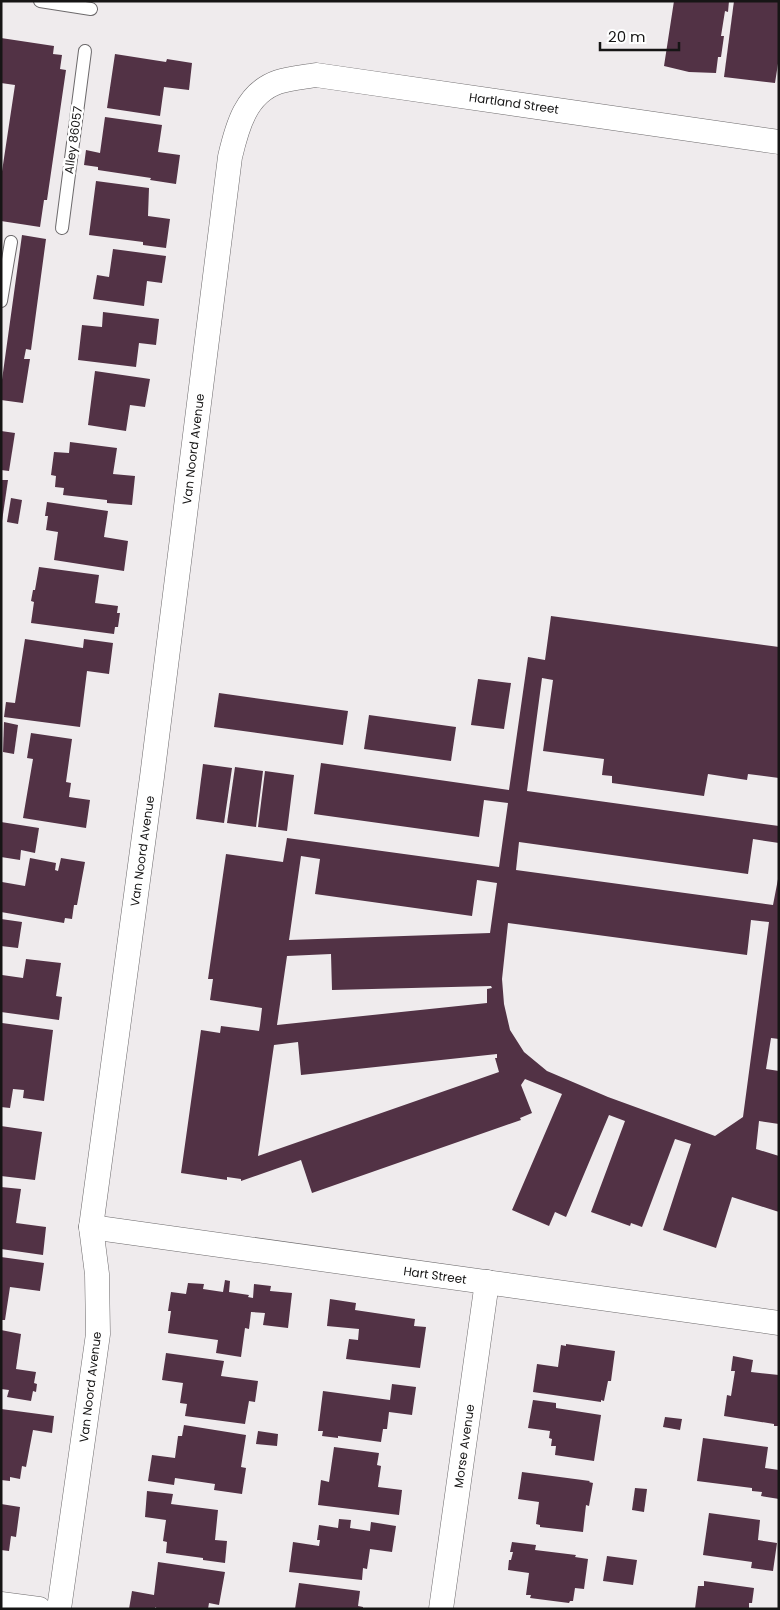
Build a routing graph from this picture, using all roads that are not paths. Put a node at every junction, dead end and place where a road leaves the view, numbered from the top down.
1 (40, 1) edge
2 (91, 8) dead end
3 (85, 51) dead end
4 (253, 97) joint
5 (779, 142) edge
6 (62, 228) dead end
7 (11, 242) dead end
8 (1, 301) edge
9 (91, 1227) junction
10 (487, 1282) junction
11 (779, 1322) edge
12 (1, 1604) edge
13 (40, 1609) edge
14 (59, 1609) edge
15 (441, 1609) edge

1 - 2 lane
3 - 6 lane, Alley 86057
4 - 5 street, Hartland Street
4 - 9 street, Van Noord Avenue
7 - 8 lane
9 - 10 street, Hart Street
9 - 14 street, Van Noord Avenue
10 - 11 street, Hart Street
10 - 15 street, Morse Avenue
12 - 13 street

